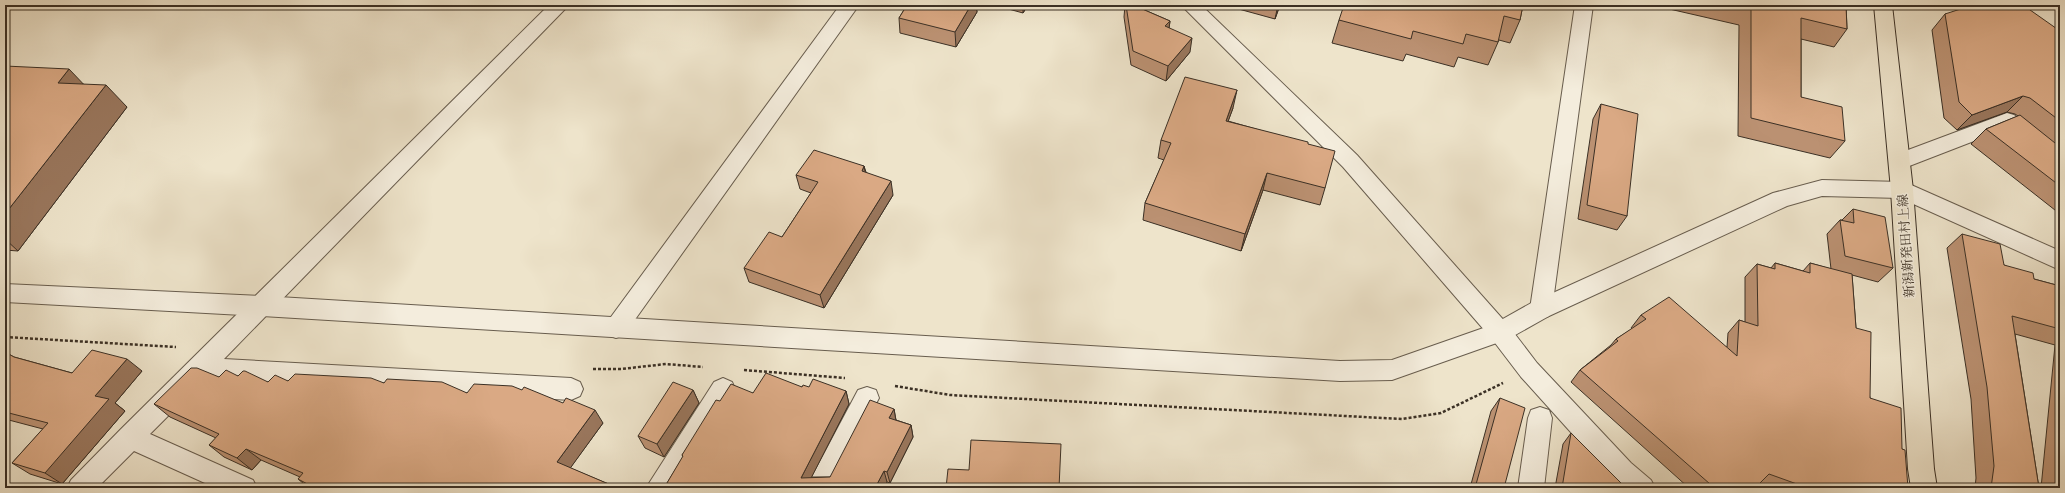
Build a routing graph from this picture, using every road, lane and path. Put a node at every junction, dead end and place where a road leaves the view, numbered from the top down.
1 (560, 5) edge
2 (850, 5) edge
3 (1190, 5) edge
4 (1584, 5) edge
5 (1883, 5) edge
6 (1899, 162) junction
7 (2060, 162) edge
8 (1902, 190) junction
9 (2060, 261) edge
10 (5, 293) edge
11 (262, 306) junction
12 (1541, 309) junction
13 (616, 328) junction
14 (1500, 332) junction
15 (5, 338) edge
16 (218, 349) junction
17 (704, 367) dead end
18 (199, 368) junction
19 (589, 369) dead end
20 (1529, 370) junction
21 (730, 379) joint
22 (890, 386) dead end
23 (571, 389) dead end
24 (859, 389) joint
25 (1540, 418) dead end
26 (130, 437) junction
27 (80, 488) edge
28 (244, 488) edge
29 (659, 488) edge
30 (819, 488) edge
31 (1531, 488) edge
32 (1642, 488) edge
33 (1924, 488) edge

1 - 11 street
2 - 13 street
3 - 14 street
4 - 12 street
5 - 6 main road, 新潟新発田村上線
6 - 7 street
6 - 8 main road, 新潟新発田村上線
8 - 9 street
8 - 12 street
8 - 33 main road, 新潟新発田村上線
10 - 11 street
11 - 13 street
11 - 16 street
12 - 14 street
13 - 14 street
14 - 20 street
15 - 16 path
16 - 18 street
17 - 19 path
18 - 23 street
18 - 26 street
20 - 22 path
20 - 32 street
21 - 24 path
21 - 29 street
24 - 30 street
25 - 31 street
26 - 27 street
26 - 28 street

